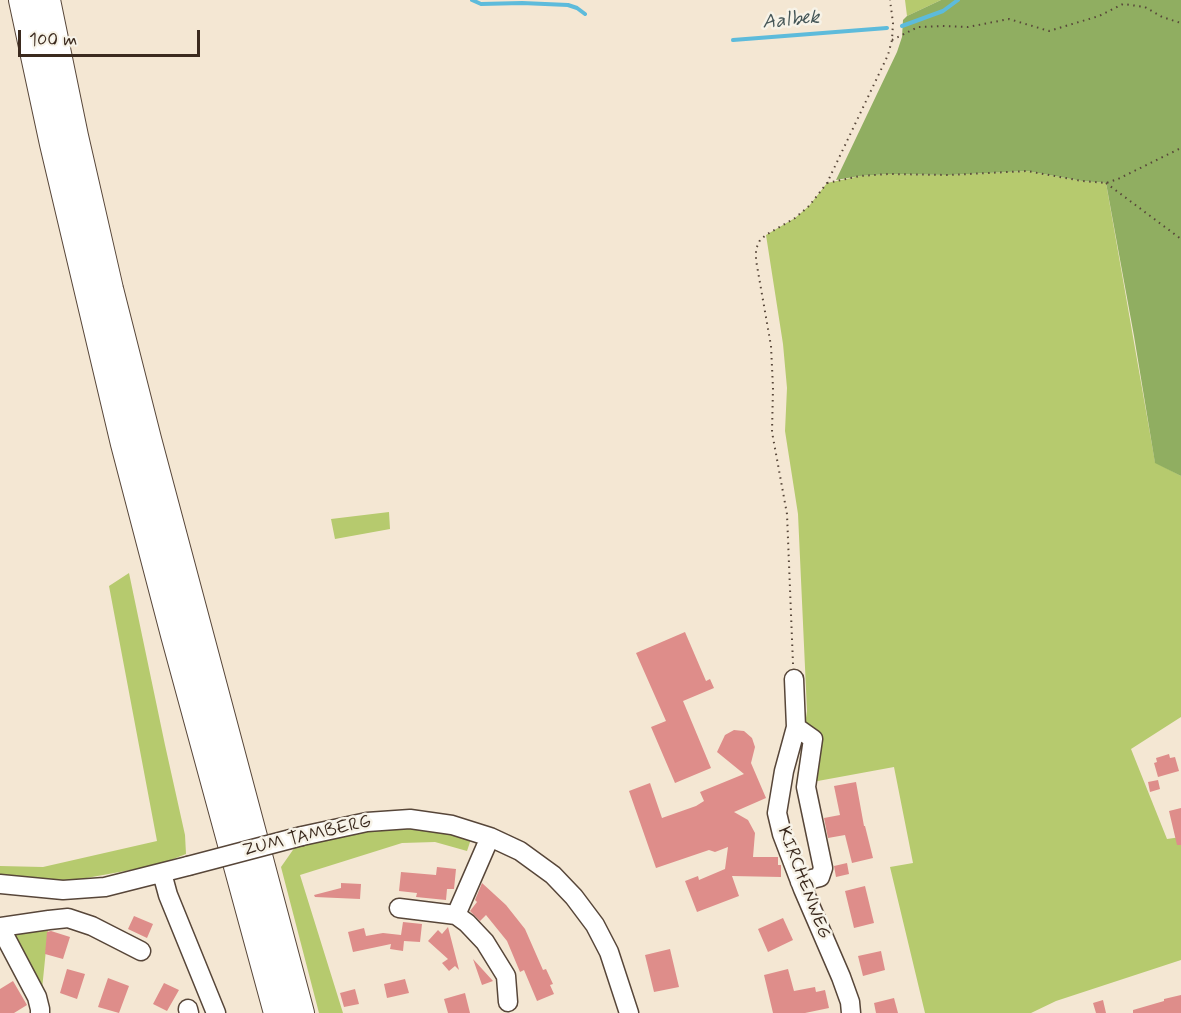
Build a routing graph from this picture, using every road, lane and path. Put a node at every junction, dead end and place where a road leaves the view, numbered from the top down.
1 (22, 0) edge
2 (47, 0) edge
3 (890, 0) edge
4 (1181, 23) edge
5 (892, 40) junction
6 (1181, 148) edge
7 (827, 183) junction
8 (1106, 183) junction
9 (1181, 239) edge
10 (794, 679) joint
11 (796, 727) junction
12 (490, 837) junction
13 (162, 873) junction
14 (800, 882) junction
15 (0, 884) edge
16 (399, 908) dead end
17 (456, 915) junction
18 (0, 927) edge
19 (141, 951) dead end
20 (508, 1002) dead end
21 (40, 1013) edge
22 (216, 1013) edge
23 (277, 1013) edge
24 (301, 1013) edge
25 (629, 1013) edge
26 (851, 1013) edge

1 - 23 highway
2 - 24 highway
3 - 5 path
4 - 5 path
5 - 7 path
6 - 8 path
7 - 8 path
7 - 10 path
8 - 9 path
10 - 11 street, KIRCHENWEG
11 - 14 street, KIRCHENWEG
11 - 14 street
12 - 13 street, ZUM TAMBERG, bridge
12 - 17 street
12 - 25 street, ZUM TAMBERG
13 - 15 street, ZUM TAMBERG
13 - 22 street
14 - 26 street, KIRCHENWEG
16 - 17 street
17 - 20 street
18 - 19 street
18 - 21 street

